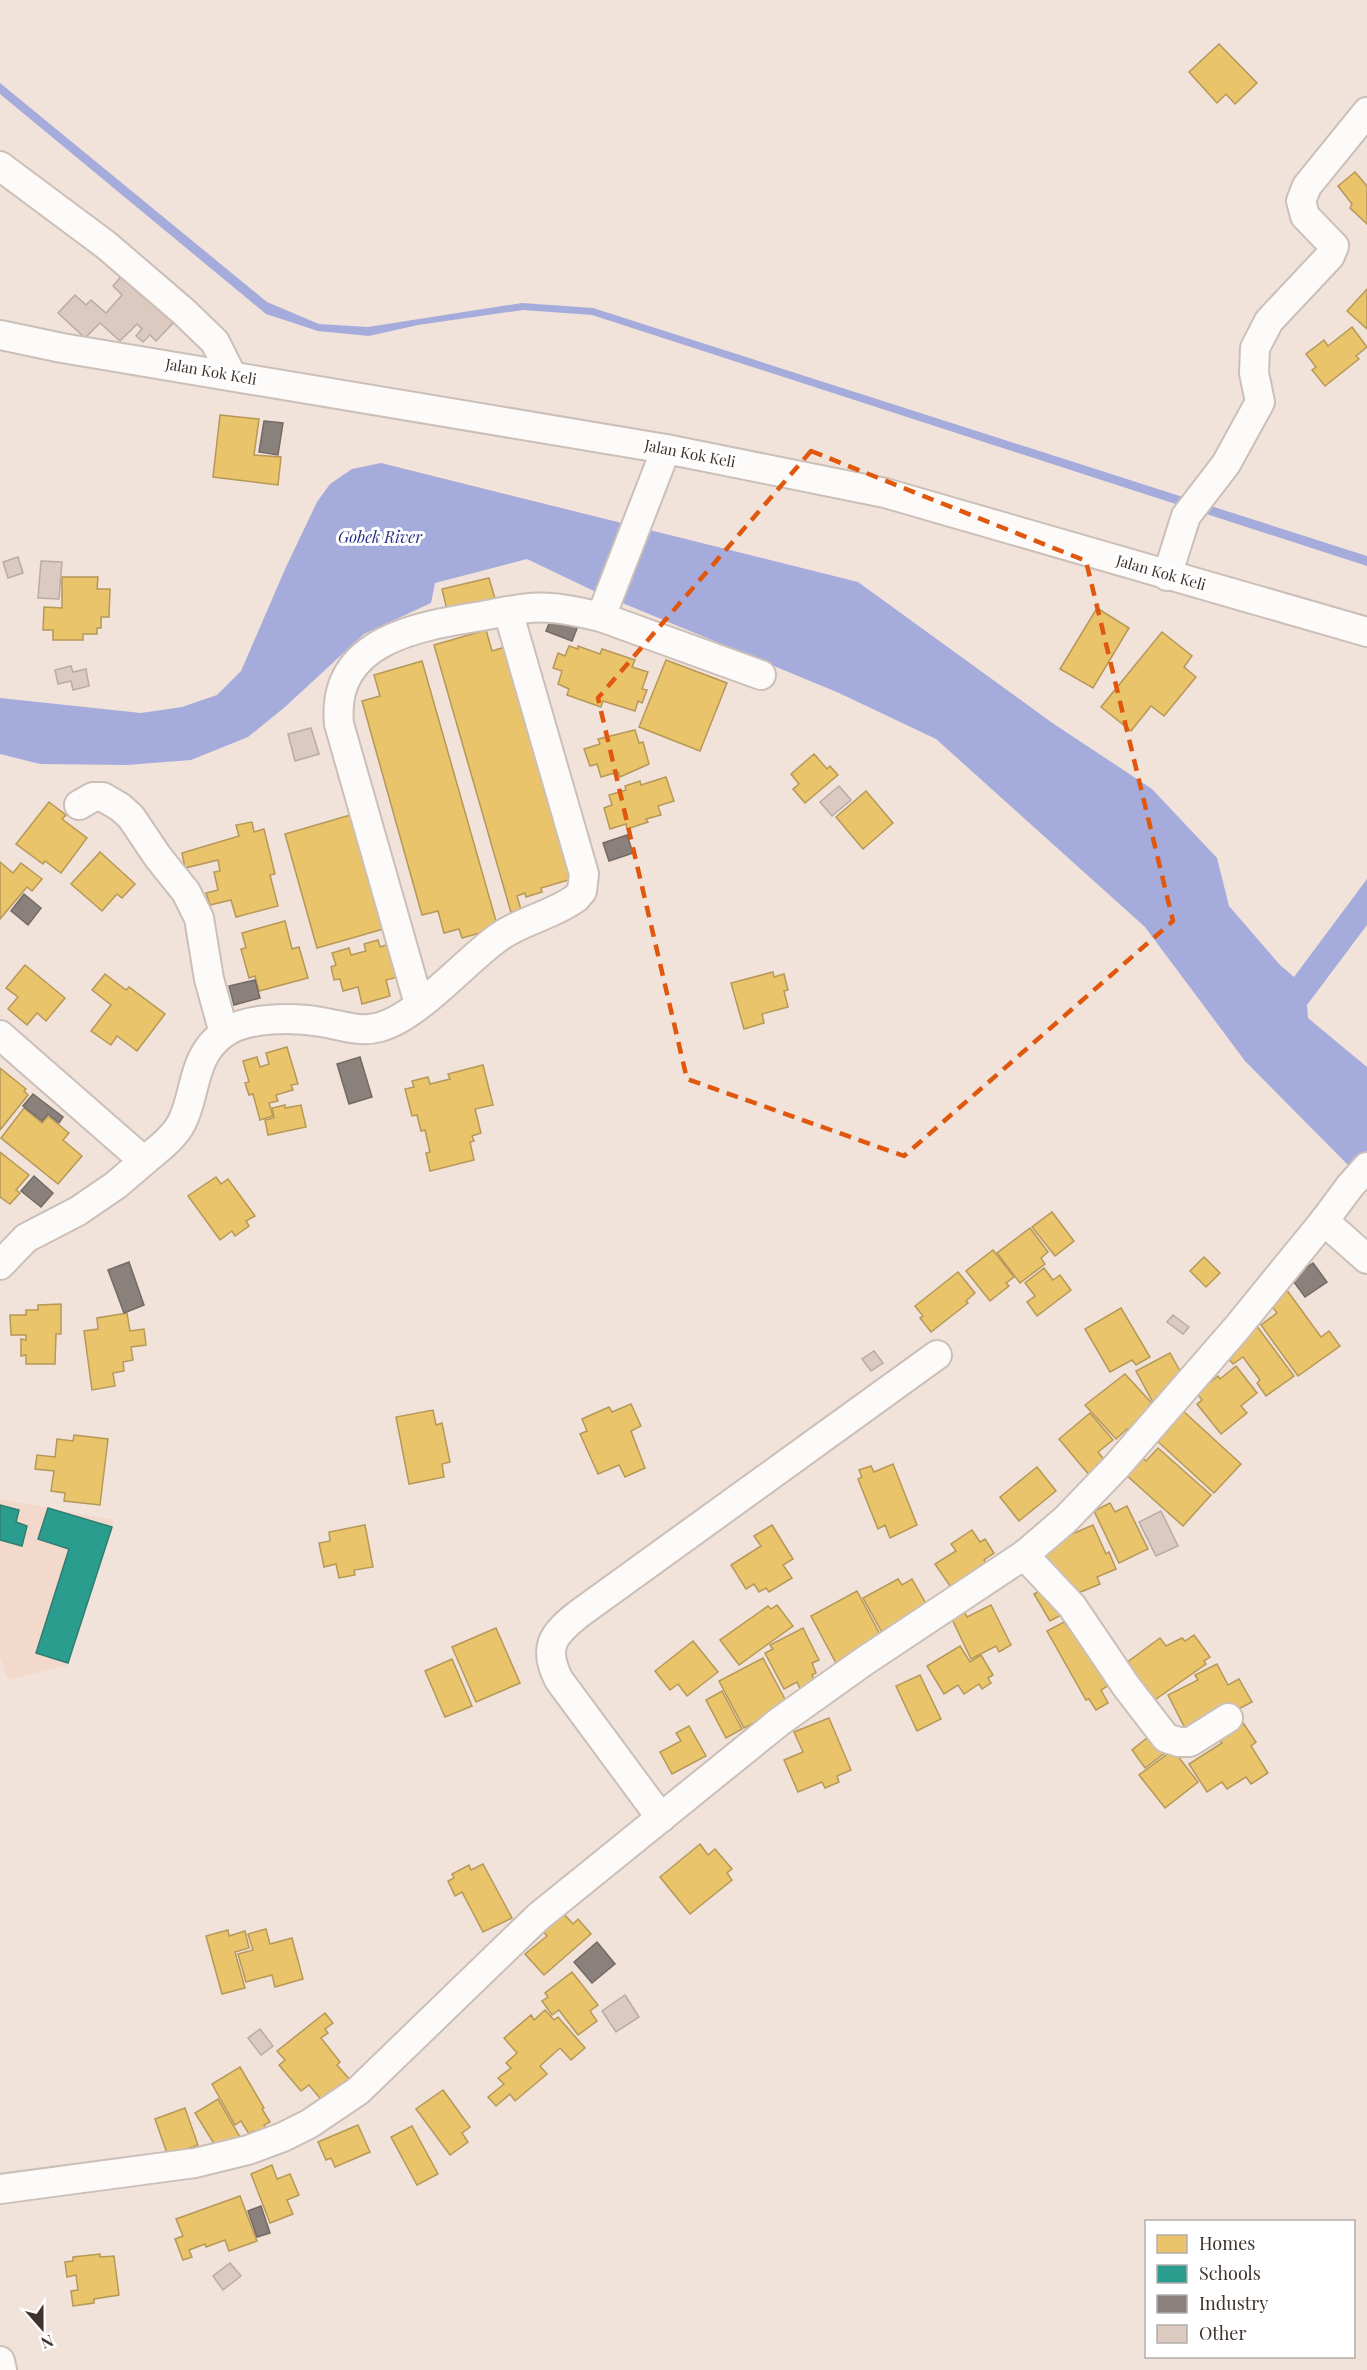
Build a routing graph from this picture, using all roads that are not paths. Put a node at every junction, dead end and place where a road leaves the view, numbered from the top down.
1 (1367, 112) edge
2 (0, 166) edge
3 (0, 335) edge
4 (231, 374) junction
5 (666, 448) junction
6 (1167, 576) junction
7 (605, 607) junction
8 (508, 611) junction
9 (1367, 632) edge
10 (761, 675) dead end
11 (79, 805) dead end
12 (418, 1004) junction
13 (224, 1033) junction
14 (0, 1035) edge
15 (144, 1161) junction
16 (1358, 1177) edge
17 (1324, 1221) junction
18 (1367, 1258) edge
19 (0, 1265) edge
20 (937, 1355) dead end
21 (1024, 1555) junction
22 (1228, 1718) dead end
23 (661, 1818) junction
24 (0, 2189) edge
25 (0, 2361) edge
26 (2, 2370) edge

1 - 6 street
2 - 4 street
3 - 4 street, Jalan Kok Keli
4 - 5 street, Jalan Kok Keli
5 - 6 street, Jalan Kok Keli
5 - 7 street
6 - 9 street, Jalan Kok Keli
7 - 8 street
7 - 10 street
8 - 12 street
8 - 12 street
11 - 13 street
12 - 13 street
13 - 15 street
14 - 15 street
15 - 19 street
16 - 17 street
17 - 18 street
17 - 21 street
20 - 23 street
21 - 22 street
21 - 23 street
23 - 24 street
25 - 26 street

